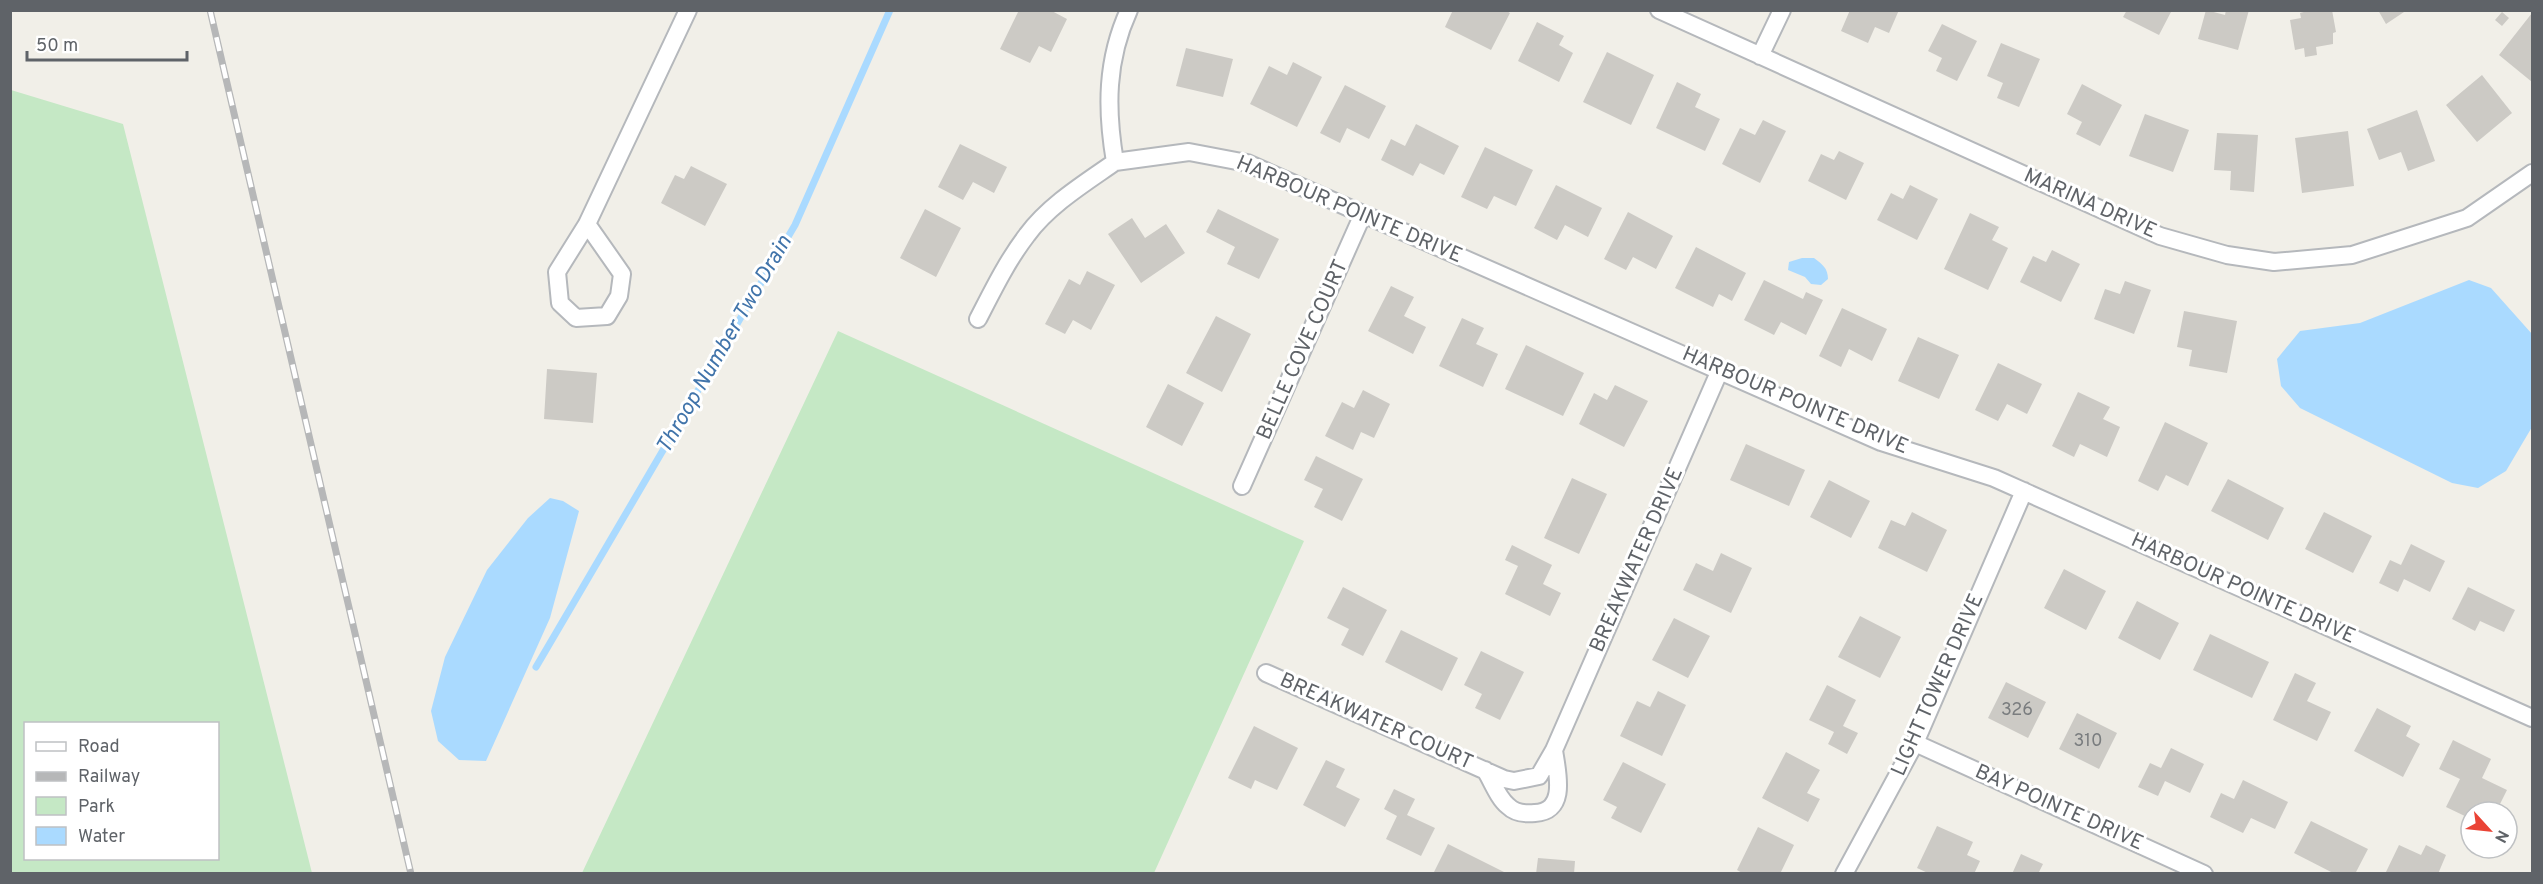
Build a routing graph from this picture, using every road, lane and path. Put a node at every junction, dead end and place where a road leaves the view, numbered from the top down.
1 (688, 10) edge
2 (1129, 10) edge
3 (1659, 10) edge
4 (1782, 10) edge
5 (1760, 56) junction
6 (1115, 162) junction
7 (2532, 172) edge
8 (1363, 214) junction
9 (587, 224) junction
10 (978, 319) dead end
11 (1720, 370) junction
12 (1242, 486) dead end
13 (2024, 491) junction
14 (1266, 673) dead end
15 (2532, 718) edge
16 (1915, 743) junction
17 (1554, 750) junction
18 (1485, 770) junction
19 (1844, 873) edge
20 (2204, 873) edge

1 - 9 street
2 - 6 street
3 - 5 street, MARINA DRIVE
4 - 5 street
5 - 7 street, MARINA DRIVE
6 - 8 street, HARBOUR POINTE DRIVE
6 - 10 street
8 - 11 street, HARBOUR POINTE DRIVE
8 - 12 street, BELLE COVE COURT
9 - 9 street
11 - 13 street, HARBOUR POINTE DRIVE
11 - 17 street, BREAKWATER DRIVE
13 - 15 street, HARBOUR POINTE DRIVE
13 - 16 street, LIGHT TOWER DRIVE
14 - 18 street, BREAKWATER COURT
16 - 19 street, LIGHT TOWER DRIVE
16 - 20 street, BAY POINTE DRIVE
17 - 18 street, BREAKWATER COURT
17 - 18 street, BREAKWATER COURT

